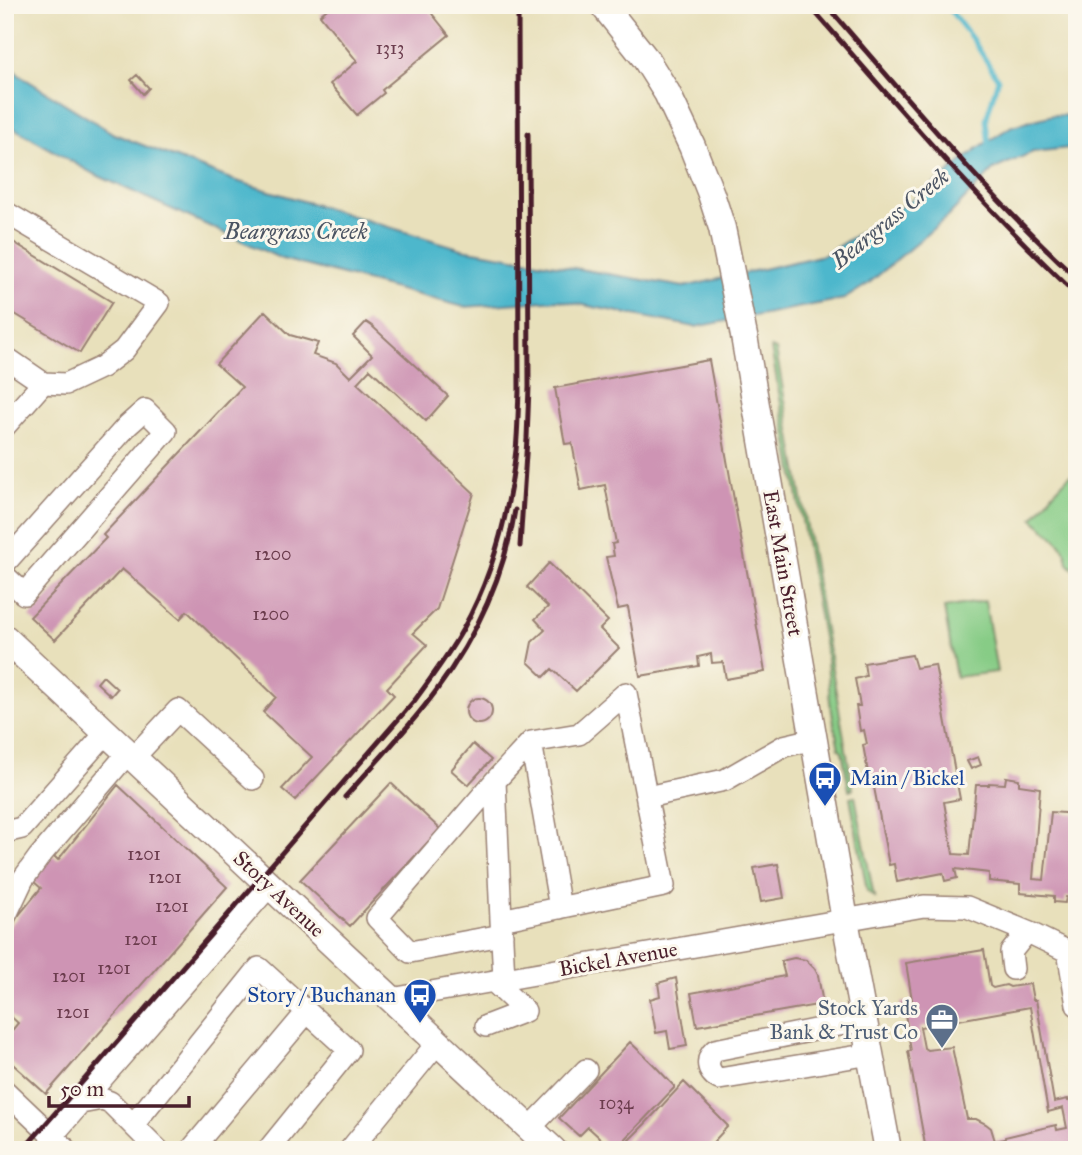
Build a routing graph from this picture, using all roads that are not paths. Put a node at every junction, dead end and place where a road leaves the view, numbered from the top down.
1 (603, 5) edge
2 (5, 212) edge
3 (5, 357) edge
4 (43, 383) junction
5 (5, 426) edge
6 (5, 563) edge
7 (8, 584) edge
8 (9, 649) edge
9 (106, 733) junction
10 (814, 739) junction
11 (530, 743) junction
12 (131, 756) junction
13 (253, 779) dead end
14 (495, 781) junction
15 (646, 797) junction
16 (5, 832) edge
17 (5, 867) edge
18 (22, 882) junction
19 (269, 886) junction
20 (560, 908) junction
21 (5, 917) edge
22 (845, 920) junction
23 (501, 927) junction
24 (1027, 932) junction
25 (1072, 954) edge
26 (1013, 969) dead end
27 (499, 980) junction
28 (391, 999) junction
29 (1077, 1005) edge
30 (307, 1012) junction
31 (864, 1020) junction
32 (486, 1027) dead end
33 (438, 1042) junction
34 (871, 1054) junction
35 (586, 1070) dead end
36 (5, 1091) edge
37 (81, 1103) junction
38 (133, 1125) junction
39 (530, 1128) junction
40 (59, 1145) edge
41 (158, 1150) edge
42 (191, 1150) edge
43 (268, 1150) edge
44 (350, 1150) edge
45 (553, 1150) edge
46 (888, 1150) edge

1 - 10 main road, East Main Street
2 - 4 street
3 - 4 street
4 - 5 street
6 - 7 street
8 - 9 main road, Story Avenue
9 - 12 main road, Story Avenue
9 - 16 street
10 - 15 street
10 - 22 main road, East Main Street
11 - 14 street
11 - 15 street
11 - 20 street
12 - 13 street
12 - 18 street
12 - 19 main road, Story Avenue
14 - 23 street
14 - 23 street
15 - 20 street
17 - 18 street
18 - 21 street
19 - 28 main road, Story Avenue
19 - 37 street
20 - 23 street
22 - 24 street, Bickel Avenue
22 - 27 street, Bickel Avenue
22 - 31 main road, East Main Street
23 - 27 street
24 - 25 street, Bickel Avenue
24 - 26 street
25 - 29 street
27 - 28 street, Bickel Avenue
27 - 32 street
28 - 33 main road, Story Avenue
30 - 38 street
30 - 42 street
30 - 43 street
31 - 34 main road, East Main Street
31 - 34 street
33 - 39 main road, Story Avenue
33 - 44 street
34 - 46 main road, East Main Street
35 - 39 street
36 - 40 street
37 - 38 street
37 - 40 street
38 - 41 street
39 - 45 main road, Story Avenue

